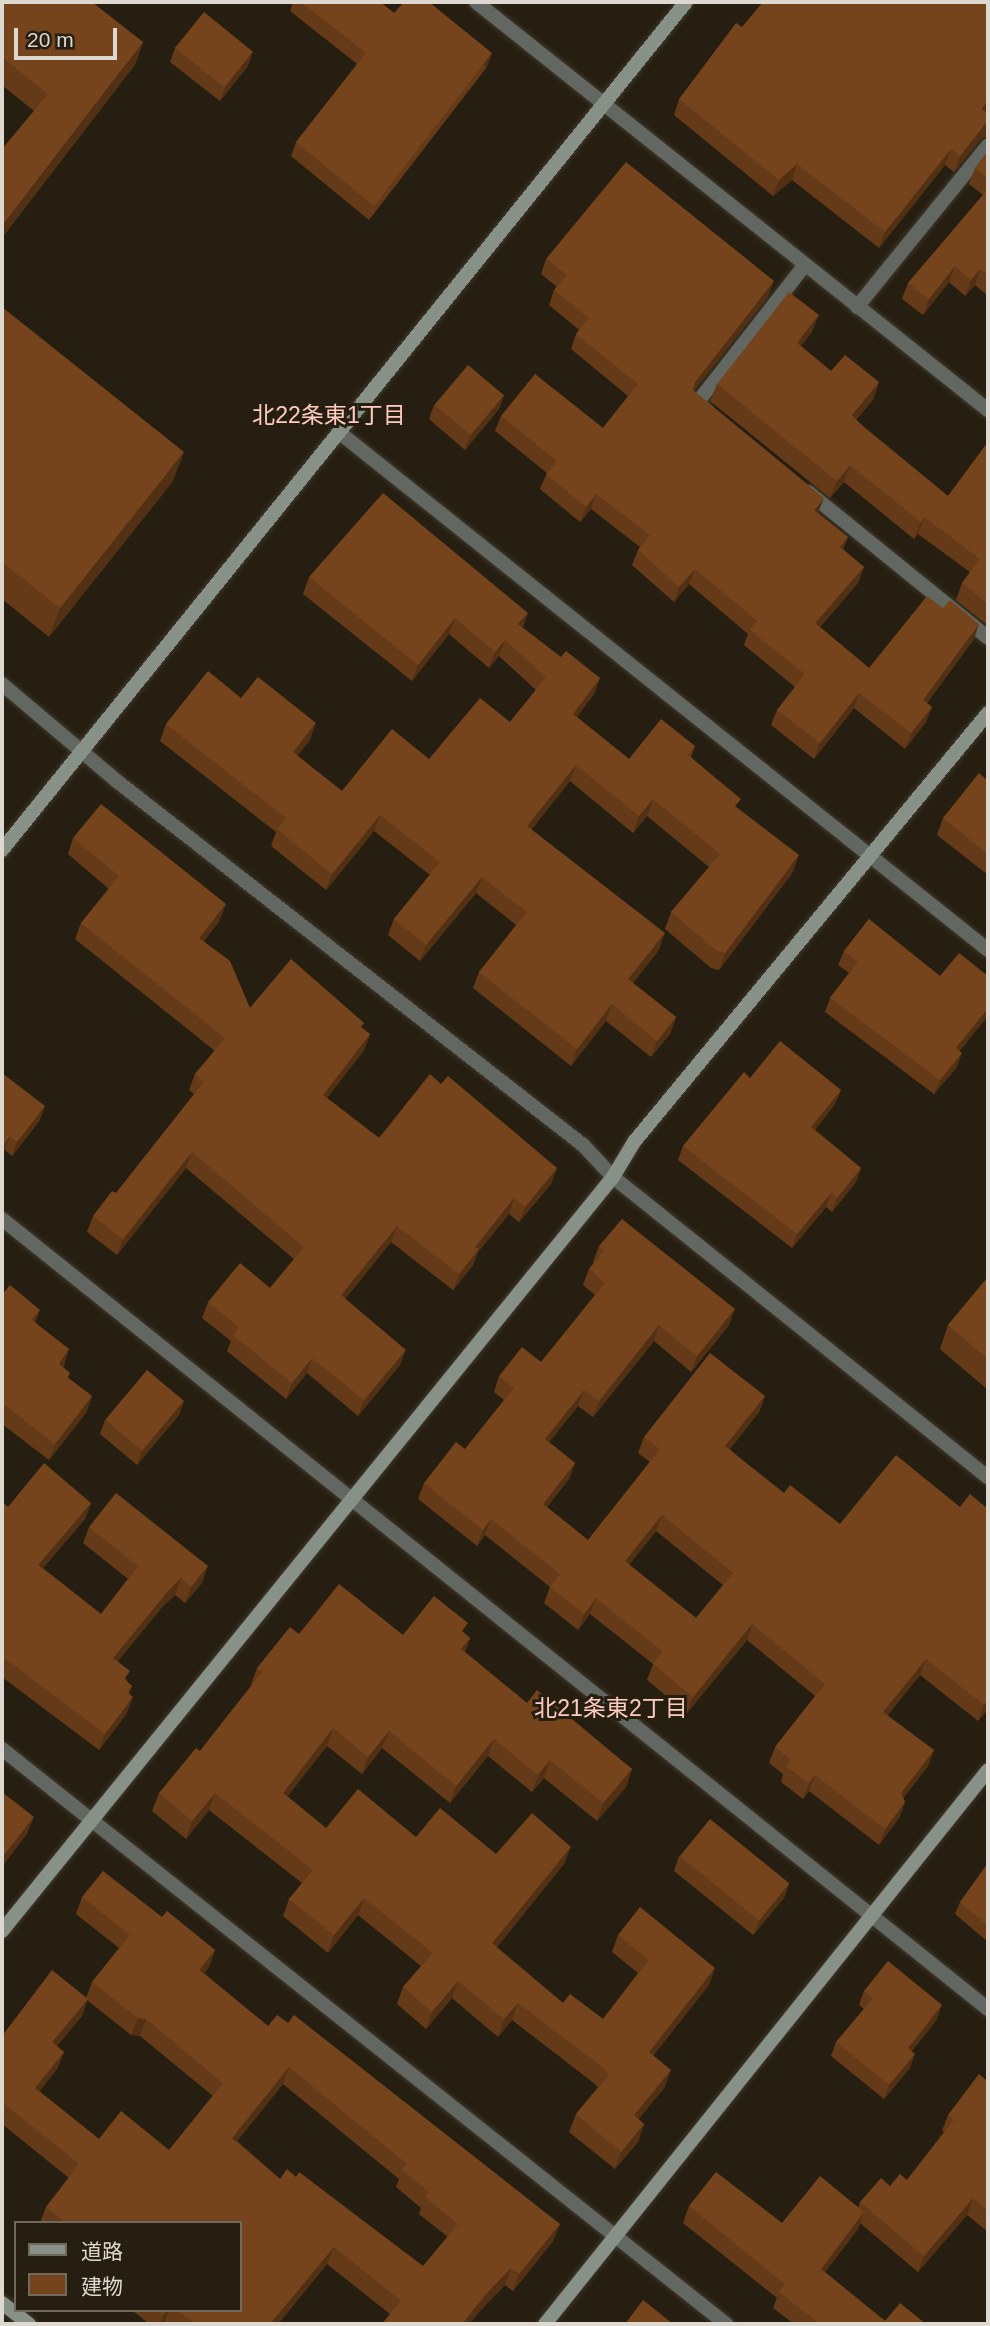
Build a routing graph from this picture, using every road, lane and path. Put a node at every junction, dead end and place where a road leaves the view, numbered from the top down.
1 (476, 2) edge
2 (686, 2) edge
3 (604, 106) junction
4 (988, 145) edge
5 (805, 265) junction
6 (857, 307) junction
7 (988, 410) edge
8 (719, 420) edge
9 (340, 433) junction
10 (794, 481) edge
11 (988, 638) edge
12 (2, 684) edge
13 (988, 713) edge
14 (84, 749) junction
15 (2, 850) edge
16 (872, 856) junction
17 (988, 950) edge
18 (613, 1177) junction
19 (2, 1219) edge
20 (988, 1477) edge
21 (351, 1499) junction
22 (2, 1749) edge
23 (988, 1770) edge
24 (90, 1820) junction
25 (872, 1916) junction
26 (2, 1931) edge
27 (988, 2009) edge
28 (615, 2235) junction
29 (2, 2303) edge
30 (29, 2324) edge
31 (545, 2324) edge
32 (726, 2324) edge

1 - 3 street
2 - 3 street
3 - 5 street
3 - 9 street
4 - 6 street
5 - 6 street
5 - 8 street
6 - 7 street
9 - 14 street
9 - 16 street
10 - 11 street
12 - 14 street
13 - 16 street
14 - 15 street
14 - 18 street
16 - 17 street
16 - 18 street
18 - 20 street
18 - 21 street
19 - 21 street
21 - 24 street
21 - 25 street
22 - 24 street
23 - 25 street
24 - 26 street
24 - 28 street
25 - 27 street
25 - 28 street
28 - 31 street
28 - 32 street
29 - 30 street

